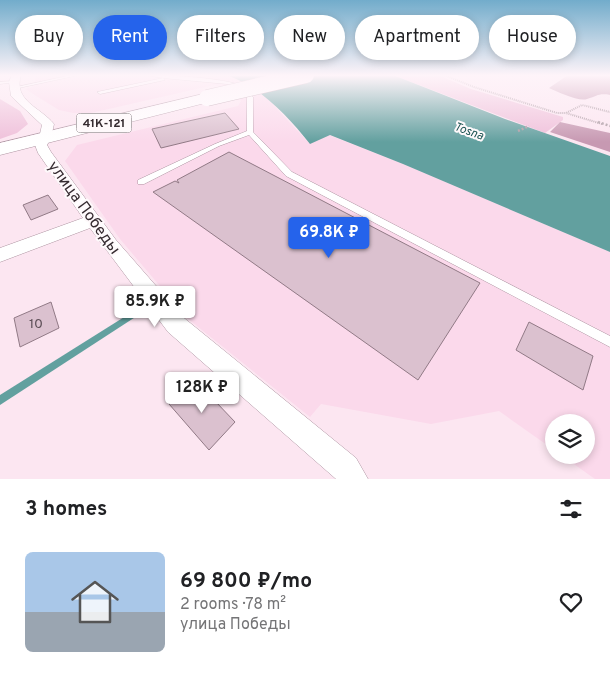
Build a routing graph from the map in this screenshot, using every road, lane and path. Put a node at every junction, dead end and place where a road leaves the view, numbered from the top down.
1 (18, 97) edge
2 (210, 97) edge
3 (250, 97) edge
4 (506, 97) edge
5 (610, 112) edge
6 (566, 113) junction
7 (529, 126) dead end
8 (610, 126) edge
9 (518, 131) dead end
10 (250, 132) junction
11 (45, 138) junction
12 (0, 149) edge
13 (141, 182) dead end
14 (93, 221) junction
15 (0, 255) edge
16 (610, 342) edge
17 (353, 479) edge

1 - 11 street
2 - 11 main road, 41К-121, bridge
3 - 10 lane
4 - 6 path
5 - 6 path
6 - 8 path
7 - 9 path
10 - 13 lane
10 - 16 lane
11 - 12 main road, 41К-121
11 - 14 street, улица Победы
14 - 15 street
14 - 17 street, улица Победы

